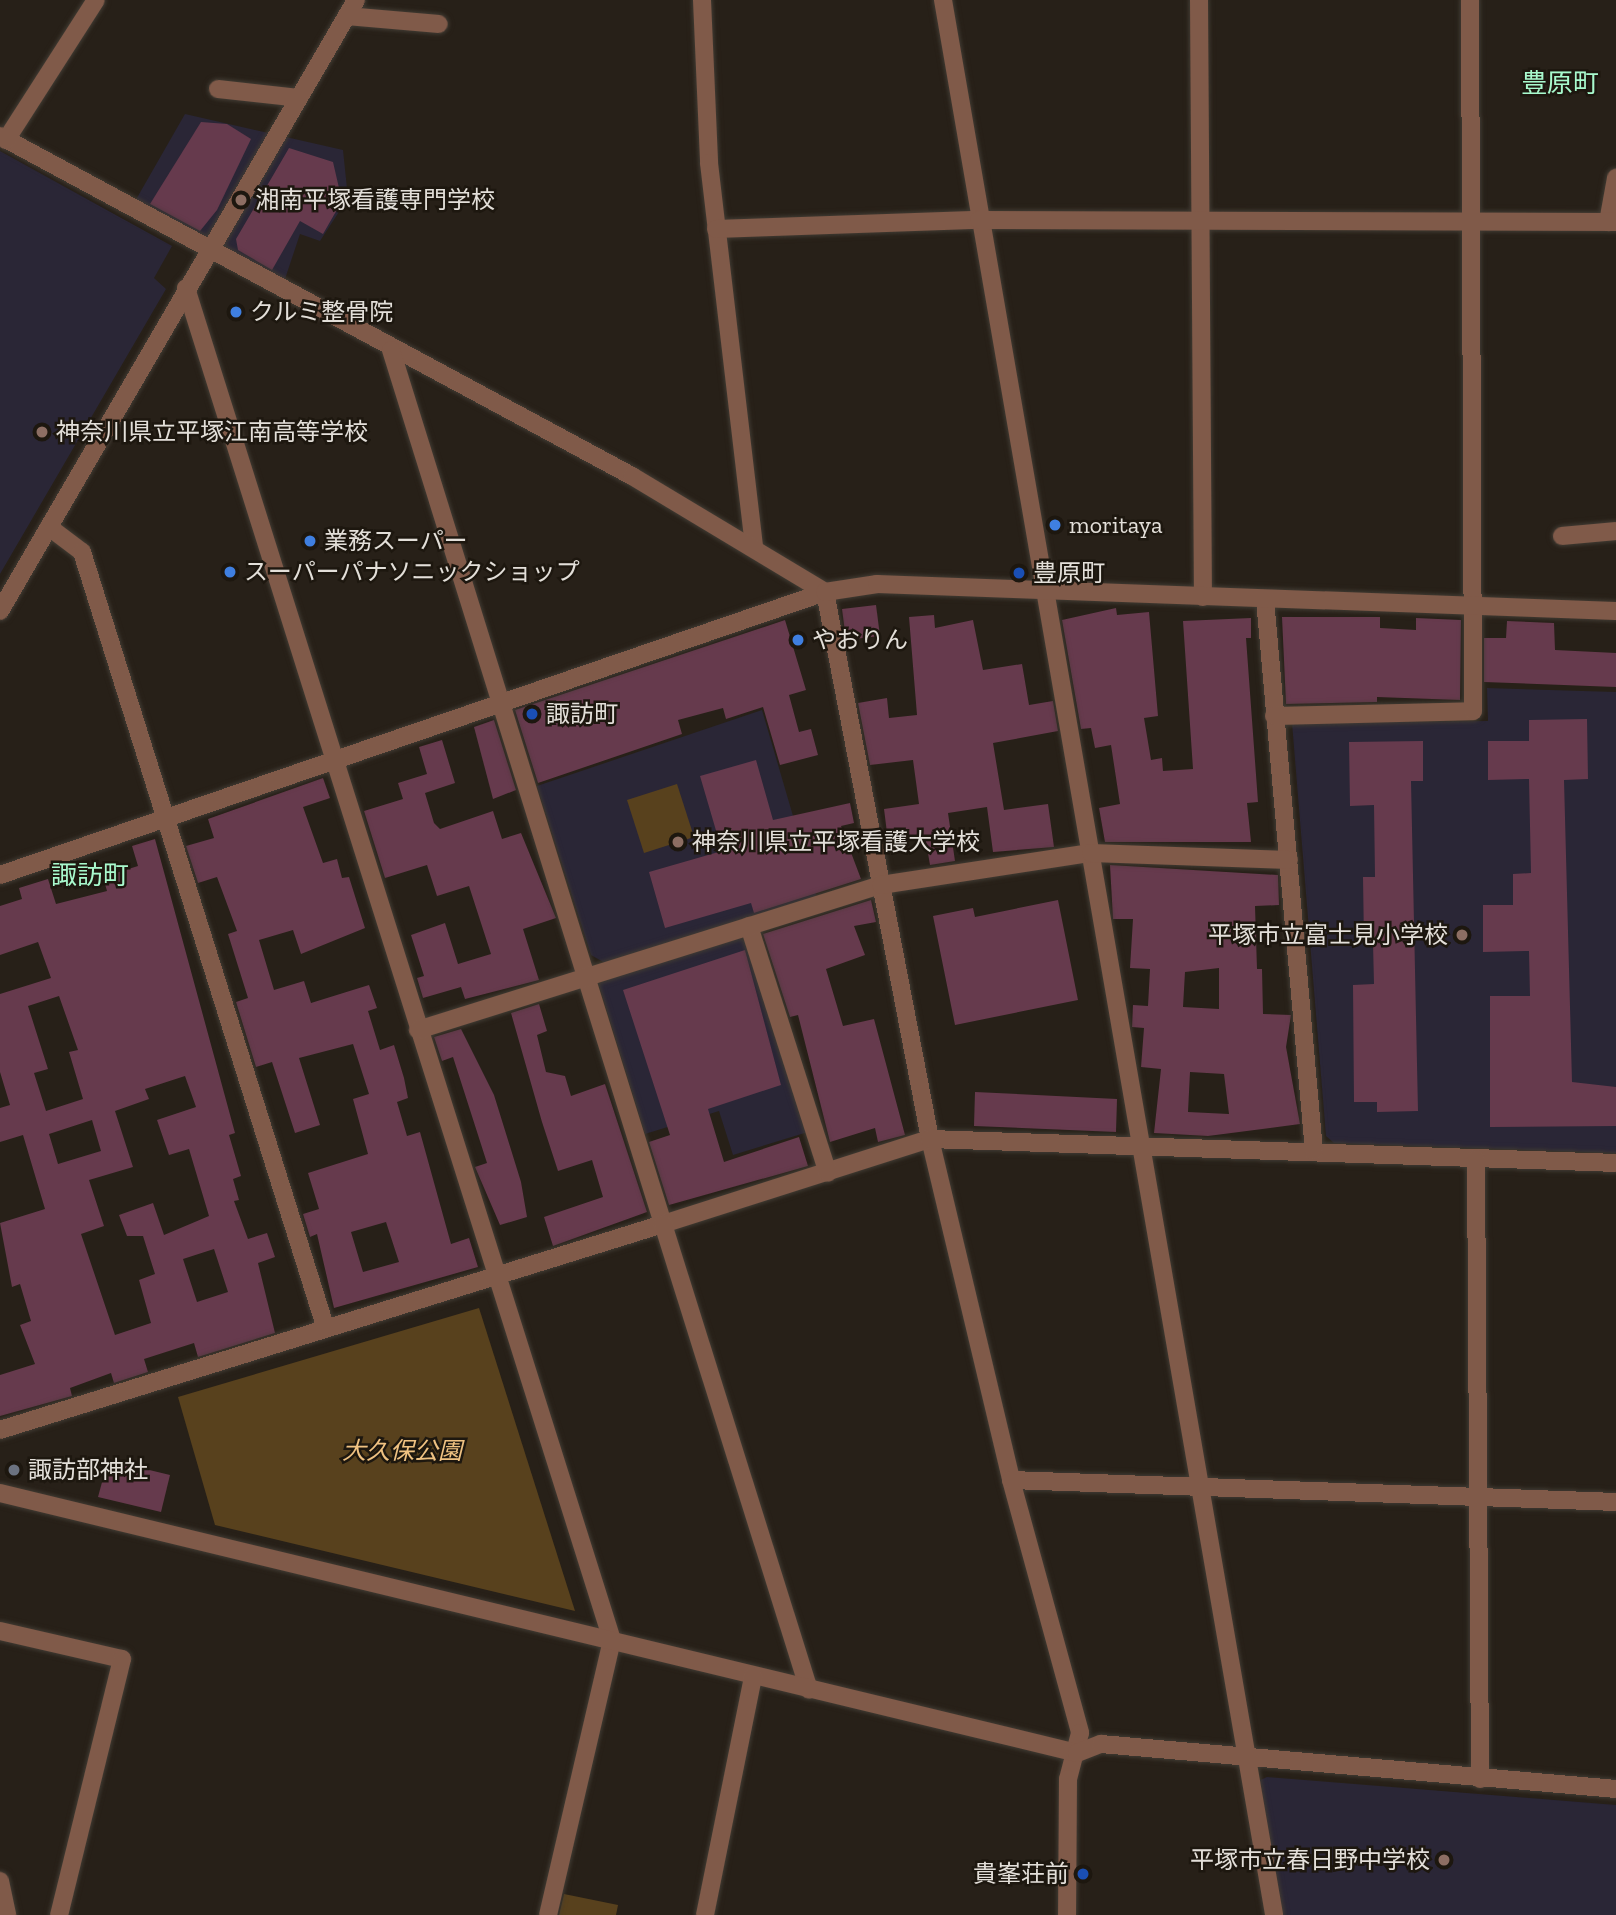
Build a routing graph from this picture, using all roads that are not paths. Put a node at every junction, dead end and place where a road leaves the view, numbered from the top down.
1 (96, 0) edge
2 (702, 0) edge
3 (943, 0) edge
4 (1199, 0) edge
5 (1470, 0) edge
6 (352, 8) edge
7 (439, 24) dead end
8 (218, 89) dead end
9 (299, 98) junction
10 (3, 138) edge
11 (1616, 178) edge
12 (979, 220) junction
13 (1612, 222) edge
14 (1201, 223) junction
15 (1471, 225) junction
16 (716, 229) junction
17 (207, 251) junction
18 (186, 288) junction
19 (391, 350) junction
20 (49, 527) junction
21 (1616, 531) edge
22 (1562, 536) dead end
23 (754, 547) junction
24 (1043, 589) junction
25 (825, 592) junction
26 (1203, 597) junction
27 (1265, 599) junction
28 (1472, 607) junction
29 (0, 611) edge
30 (1616, 611) edge
31 (502, 703) junction
32 (1274, 716) junction
33 (335, 761) junction
34 (167, 817) junction
35 (1091, 853) junction
36 (1289, 860) junction
37 (0, 875) edge
38 (881, 885) junction
39 (749, 926) junction
40 (587, 976) junction
41 (418, 1030) junction
42 (930, 1139) junction
43 (1141, 1145) junction
44 (1314, 1152) junction
45 (1476, 1159) junction
46 (1616, 1163) edge
47 (828, 1173) junction
48 (663, 1224) junction
49 (495, 1278) junction
50 (326, 1329) junction
51 (0, 1430) edge
52 (1010, 1480) junction
53 (1201, 1487) junction
54 (0, 1493) edge
55 (1478, 1497) junction
56 (1616, 1502) edge
57 (0, 1631) edge
58 (612, 1640) junction
59 (752, 1676) junction
60 (809, 1690) junction
61 (1077, 1753) junction
62 (1247, 1759) junction
63 (1480, 1779) junction
64 (1616, 1789) edge
65 (0, 1881) edge
66 (7, 1915) edge
67 (59, 1915) edge
68 (548, 1915) edge
69 (705, 1915) edge
70 (1067, 1915) edge
71 (1274, 1915) edge

1 - 10 street
2 - 16 street
3 - 12 street
4 - 14 street
5 - 15 street
6 - 7 street
6 - 9 street
8 - 9 street
9 - 17 street
10 - 17 street
11 - 13 street
12 - 14 street
12 - 16 street
12 - 24 street
13 - 15 street
14 - 15 street
14 - 26 street
15 - 28 street
16 - 23 street
17 - 18 street
17 - 19 street
18 - 20 street
18 - 33 street
19 - 23 street
19 - 31 street
20 - 29 street
20 - 34 street
21 - 22 street
23 - 25 street
24 - 25 street
24 - 26 street
24 - 35 street
25 - 31 street
25 - 38 street
26 - 27 street
27 - 28 street
27 - 32 street
28 - 30 street
28 - 32 street
31 - 33 street
31 - 40 street
32 - 36 street
33 - 34 street
33 - 41 street
34 - 37 street
34 - 50 street
35 - 36 street
35 - 38 street
35 - 43 street
36 - 44 street
38 - 39 street
38 - 42 street
39 - 40 street
39 - 47 street
40 - 41 street
40 - 48 street
41 - 49 street
42 - 43 street
42 - 47 street
42 - 52 street
43 - 44 street
43 - 53 street
44 - 45 street
45 - 46 street
45 - 55 street
47 - 48 street
48 - 49 street
48 - 60 street
49 - 50 street
49 - 58 street
50 - 51 street
52 - 53 street
52 - 61 street
53 - 55 street
53 - 62 street
54 - 58 street
55 - 56 street
55 - 63 street
57 - 67 street
58 - 59 street
58 - 68 street
59 - 60 street
59 - 69 street
60 - 61 street
61 - 62 street
61 - 70 street
62 - 63 street
62 - 71 street
63 - 64 street
65 - 66 street

